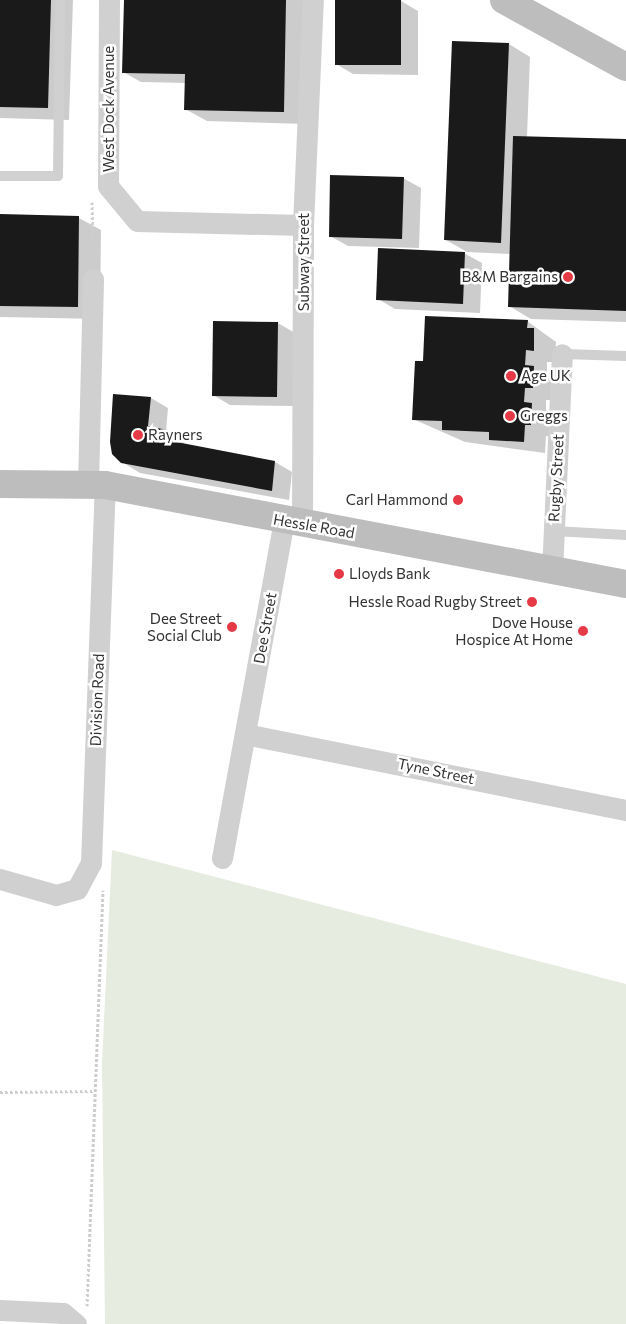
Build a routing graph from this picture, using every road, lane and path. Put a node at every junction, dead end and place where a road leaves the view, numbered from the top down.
1 (60, 0) edge
2 (109, 0) edge
3 (313, 0) edge
4 (512, 2) edge
5 (626, 68) edge
6 (0, 176) edge
7 (108, 186) junction
8 (303, 225) junction
9 (93, 278) joint
10 (562, 354) joint
11 (626, 356) edge
12 (0, 484) edge
13 (97, 485) junction
14 (293, 522) junction
15 (554, 531) junction
16 (626, 535) edge
17 (552, 572) junction
18 (626, 584) edge
19 (245, 734) junction
20 (626, 810) edge
21 (222, 858) dead end
22 (91, 864) junction
23 (0, 879) edge
24 (94, 1091) junction
25 (0, 1092) edge
26 (0, 1310) edge
27 (82, 1319) edge

1 - 6 lane
2 - 7 street, West Dock Avenue
3 - 8 street, Subway Street
4 - 5 street
7 - 8 street, West Dock Avenue
7 - 9 path
8 - 14 street, Subway Street
9 - 13 street
10 - 11 lane
10 - 15 street, Rugby Street
12 - 13 street, Hessle Road
13 - 14 street, Hessle Road
13 - 22 street, Division Road
14 - 17 street, Hessle Road
14 - 19 street, Dee Street
15 - 16 lane
15 - 17 street, Rugby Street
17 - 18 street, Hessle Road
19 - 20 street, Tyne Street
19 - 21 street, Dee Street
22 - 23 street, Division Road
22 - 24 path
24 - 25 path
24 - 27 path
26 - 27 street

